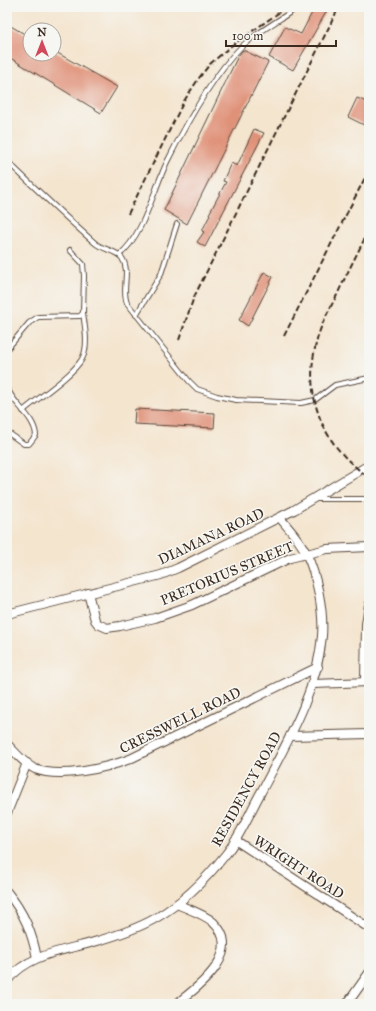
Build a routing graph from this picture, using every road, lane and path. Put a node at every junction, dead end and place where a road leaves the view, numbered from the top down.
1 (298, 7) edge
2 (368, 7) edge
3 (369, 19) edge
4 (7, 161) edge
5 (177, 224) dead end
6 (70, 250) dead end
7 (119, 255) junction
8 (83, 313) junction
9 (136, 315) junction
10 (7, 349) edge
11 (369, 378) edge
12 (7, 388) edge
13 (23, 411) junction
14 (7, 432) edge
15 (369, 465) edge
16 (314, 499) junction
17 (369, 499) edge
18 (280, 518) junction
19 (369, 547) edge
20 (306, 554) junction
21 (88, 593) junction
22 (369, 605) edge
23 (7, 614) edge
24 (318, 667) junction
25 (367, 682) edge
26 (313, 684) junction
27 (369, 734) edge
28 (290, 736) junction
29 (7, 744) edge
30 (27, 763) junction
31 (7, 813) edge
32 (236, 840) junction
33 (7, 892) edge
34 (177, 904) junction
35 (369, 928) edge
36 (38, 958) junction
37 (369, 973) edge
38 (7, 981) edge
39 (180, 1001) dead end
40 (347, 1004) edge

1 - 7 lane
2 - 3 lane
4 - 7 lane
5 - 9 lane
6 - 8 lane
7 - 9 lane
8 - 10 lane
8 - 13 lane
9 - 11 lane
12 - 13 lane
13 - 14 lane
15 - 16 street, DIAMANA ROAD
16 - 17 lane
16 - 18 street, DIAMANA ROAD
18 - 20 street, RESIDENCY ROAD
18 - 21 street, DIAMANA ROAD
19 - 20 street, PRETORIUS STREET
20 - 21 street, PRETORIUS STREET
20 - 24 street, RESIDENCY ROAD
21 - 23 street, DIAMANA ROAD
22 - 25 street
24 - 26 street, RESIDENCY ROAD
24 - 30 street, CRESSWELL ROAD
25 - 26 street
26 - 28 street, RESIDENCY ROAD
27 - 28 street
28 - 32 street, RESIDENCY ROAD
29 - 30 street, CRESSWELL ROAD
30 - 31 street
32 - 34 street, RESIDENCY ROAD
32 - 35 street, WRIGHT ROAD
33 - 36 street
34 - 36 street, RESIDENCY ROAD
34 - 39 street
36 - 38 street, RESIDENCY ROAD
37 - 40 street

